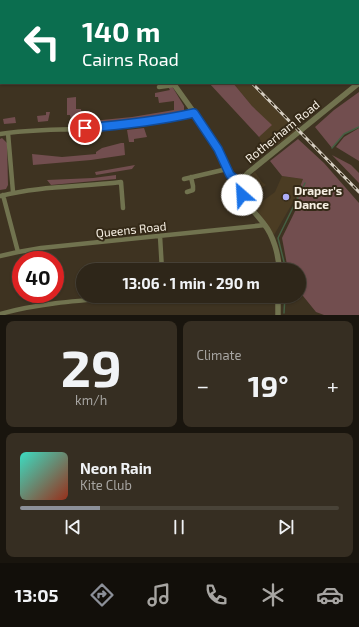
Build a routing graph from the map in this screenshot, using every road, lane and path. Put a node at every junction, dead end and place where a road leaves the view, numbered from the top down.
1 (174, 84) edge
2 (359, 84) edge
3 (159, 87) dead end
4 (194, 113) junction
5 (8, 133) junction
6 (0, 134) edge
7 (227, 169) junction
8 (191, 177) junction
9 (184, 179) dead end
10 (240, 183) junction
11 (13, 192) junction
12 (187, 192) dead end
13 (1, 196) edge
14 (123, 208) dead end
15 (265, 225) junction
16 (160, 236) junction
17 (18, 251) edge
18 (27, 251) edge
19 (12, 253) edge
20 (0, 256) edge
21 (162, 263) edge
22 (278, 263) edge
23 (76, 301) edge
24 (278, 303) edge
25 (0, 314) edge
26 (278, 315) edge

1 - 3 street
1 - 4 street
2 - 10 street, Rotherham Road
4 - 5 street
4 - 7 street
5 - 6 street
5 - 11 street
7 - 8 street
7 - 10 street
8 - 9 street
8 - 12 street
10 - 15 street
11 - 13 street
11 - 14 street
13 - 17 street
15 - 16 street, Queens Road
15 - 22 street
16 - 18 street, Queens Road
16 - 21 street
19 - 20 street, Queens Road
23 - 25 street
24 - 26 street

